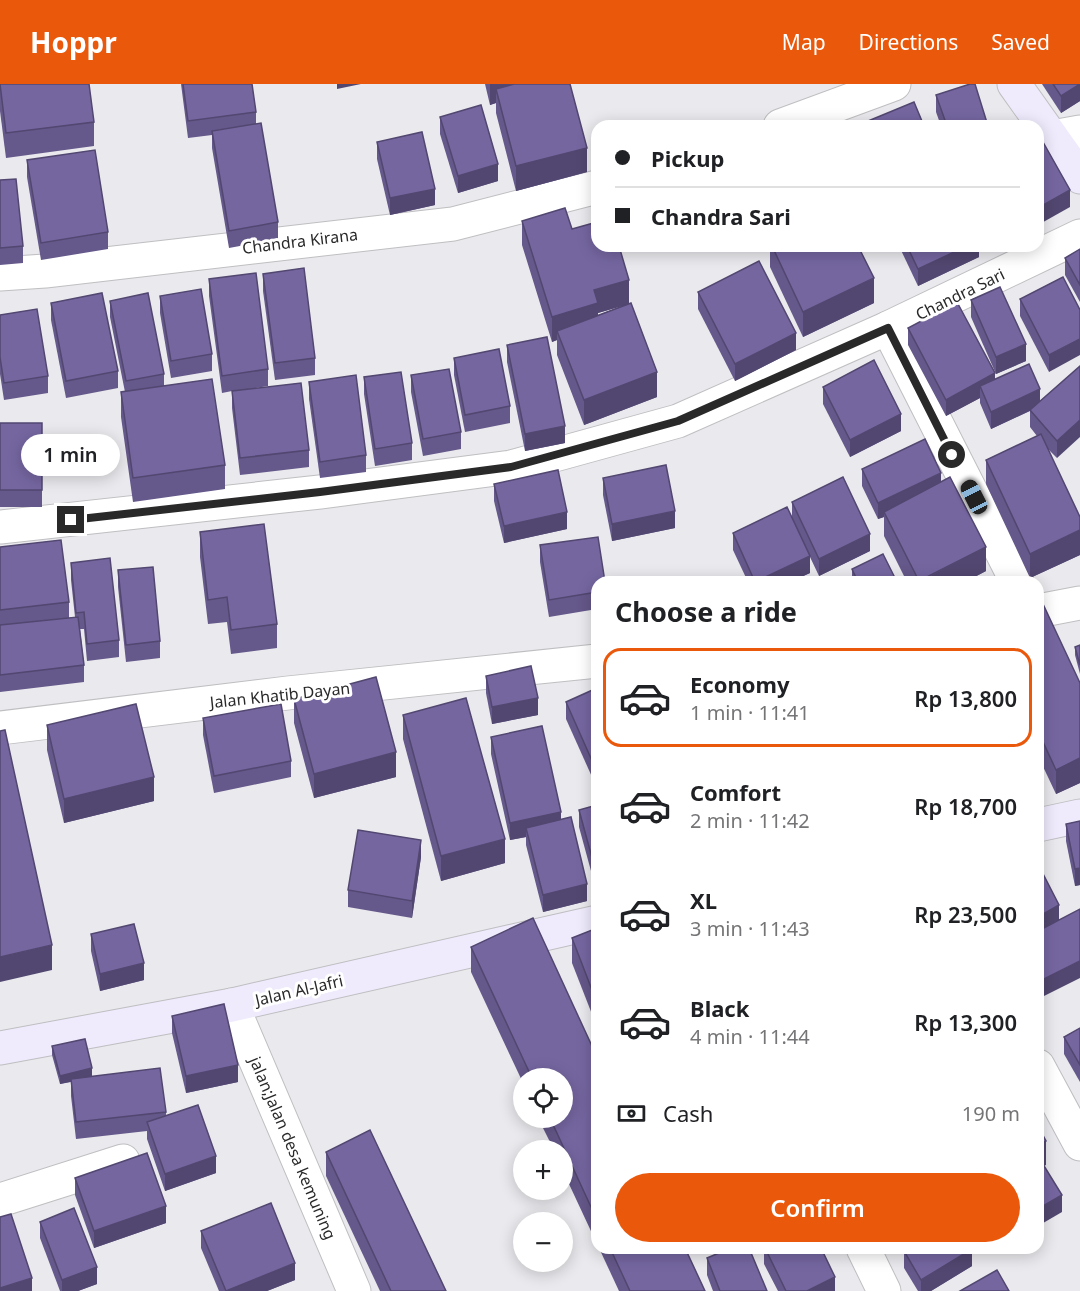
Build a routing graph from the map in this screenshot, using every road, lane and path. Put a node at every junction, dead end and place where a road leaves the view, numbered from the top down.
1 (894, 84) edge
2 (1014, 84) edge
3 (796, 120) edge
4 (1066, 135) edge
5 (1080, 177) edge
6 (591, 189) edge
7 (1080, 236) edge
8 (0, 274) edge
9 (888, 328) junction
10 (0, 527) edge
11 (1014, 576) edge
12 (1080, 603) edge
13 (1044, 610) edge
14 (591, 662) edge
15 (0, 728) edge
16 (1080, 816) edge
17 (1044, 824) edge
18 (591, 923) edge
19 (232, 1005) junction
20 (0, 1048) edge
21 (1044, 1077) edge
22 (1080, 1144) edge
23 (123, 1161) edge
24 (0, 1200) edge
25 (866, 1254) edge
26 (354, 1291) edge
27 (884, 1291) edge

1 - 3 street
2 - 4 street
4 - 5 street
6 - 8 street, Chandra Kirana
7 - 9 street, Chandra Sari
9 - 10 street, Chandra Sari
9 - 11 street
12 - 13 street
14 - 15 street, Jalan Khatib Dayan
16 - 17 street
18 - 19 street, Jalan Al-Jafri
19 - 20 street, Jalan Al-Jafri
19 - 26 street, jalan;Jalan desa kemuning
21 - 22 street
23 - 24 street
25 - 27 street

